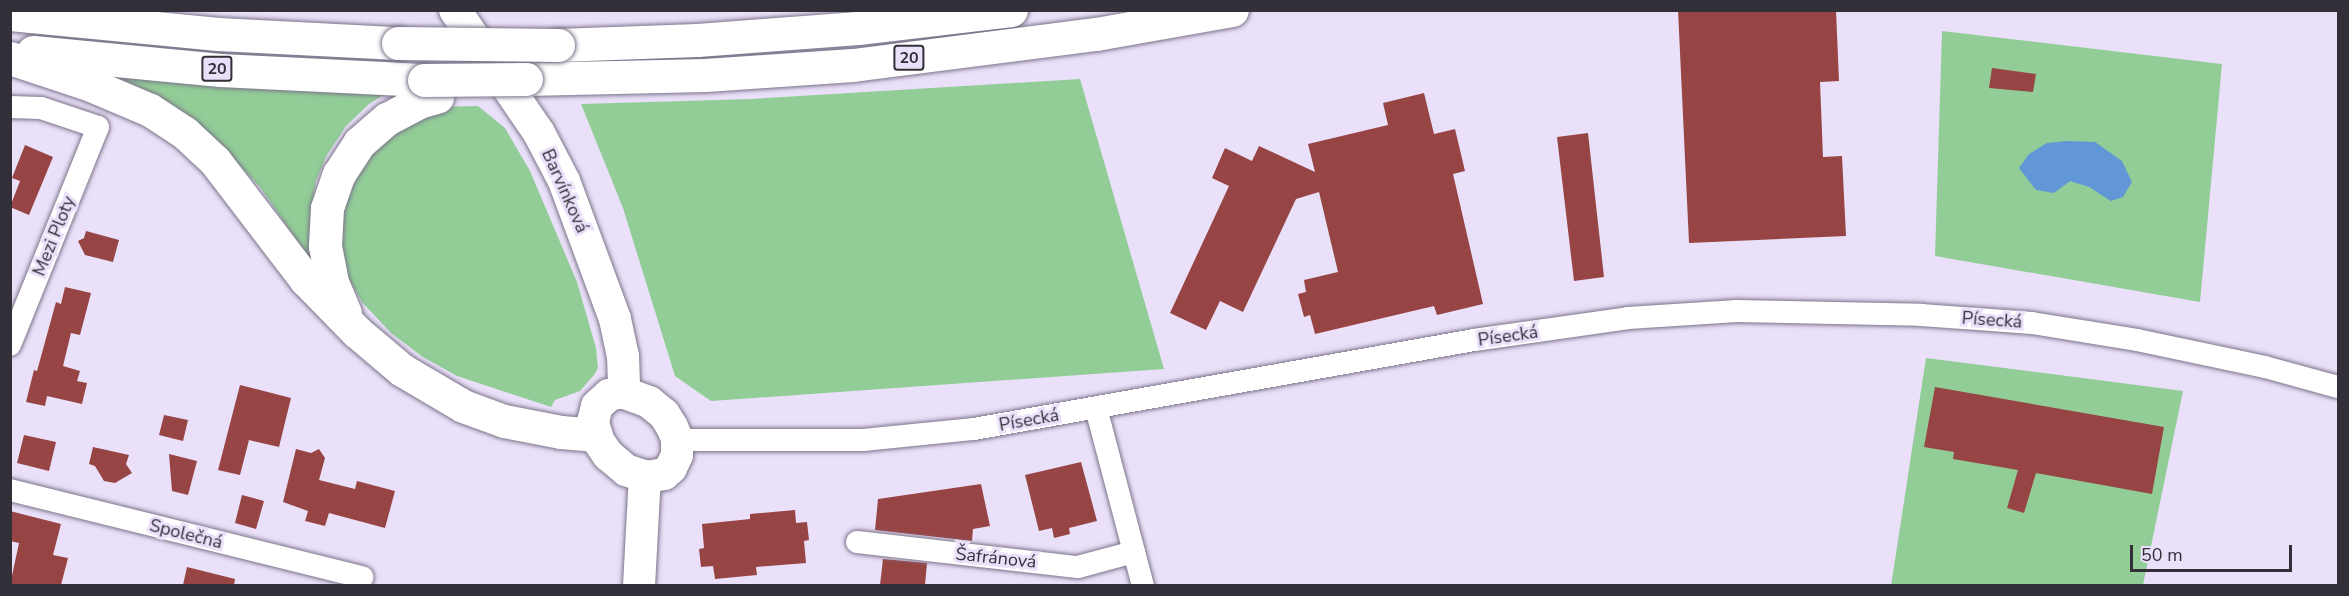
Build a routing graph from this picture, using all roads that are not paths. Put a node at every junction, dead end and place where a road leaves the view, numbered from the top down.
1 (455, 10) edge
2 (790, 10) edge
3 (1011, 10) edge
4 (1232, 10) edge
5 (10, 14) edge
6 (697, 40) junction
7 (10, 49) edge
8 (10, 58) edge
9 (431, 89) junction
10 (10, 107) edge
11 (357, 332) junction
12 (10, 345) edge
13 (2338, 387) edge
14 (624, 393) junction
15 (1096, 408) junction
16 (596, 435) junction
17 (677, 440) junction
18 (645, 476) junction
19 (10, 490) edge
20 (857, 542) dead end
21 (1134, 552) junction
22 (362, 578) dead end
23 (639, 585) edge
24 (1143, 585) edge

1 - 14 street, Barvínková
2 - 6 highway
3 - 6 highway, 20
4 - 9 highway, 20, bridge
5 - 6 highway, 20, bridge
7 - 9 highway, 20
8 - 11 highway
9 - 11 highway
10 - 12 street, Mezi Ploty
11 - 16 highway
13 - 15 street, Písecká
14 - 16 street
14 - 17 street
15 - 17 street, Písecká
15 - 21 street
16 - 18 street
17 - 18 street
18 - 23 street
19 - 22 street, Společná
20 - 21 street, Šafránová
21 - 24 street

